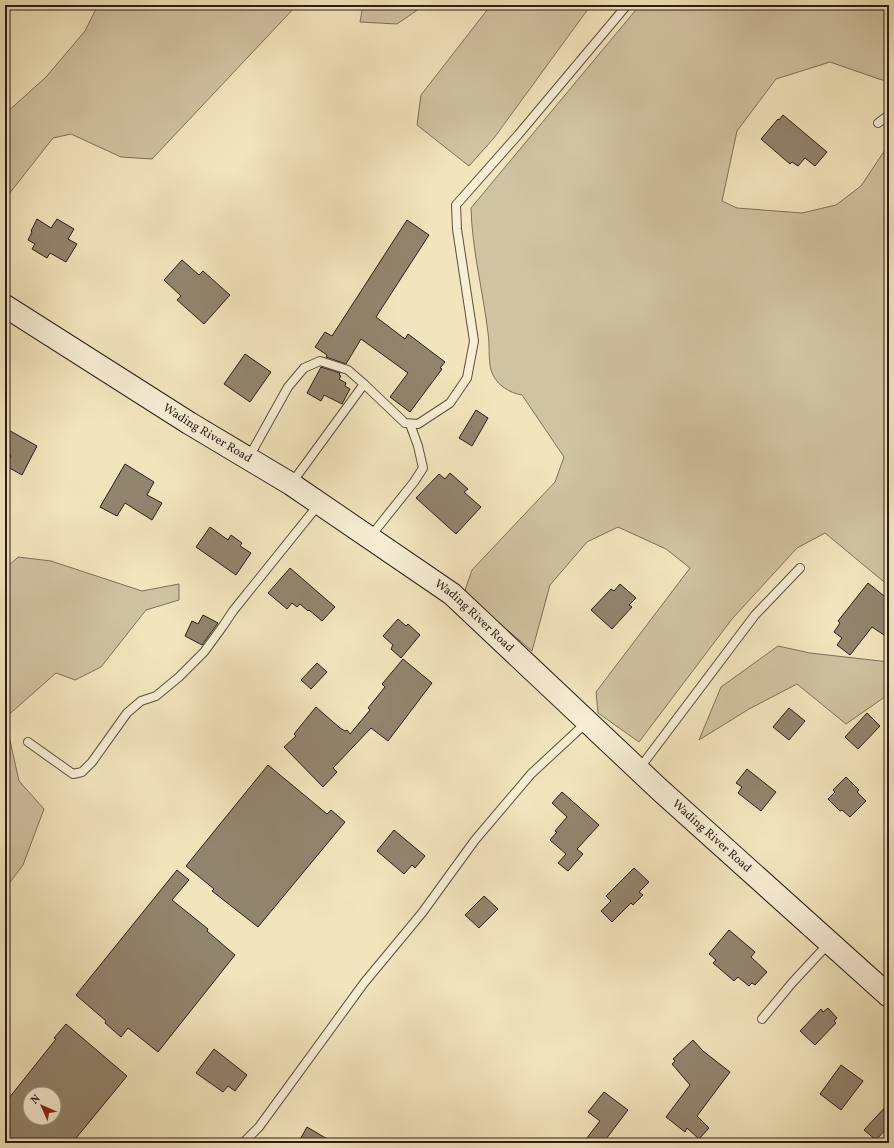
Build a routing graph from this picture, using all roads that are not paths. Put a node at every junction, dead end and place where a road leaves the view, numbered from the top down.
1 (627, 5) edge
2 (889, 115) edge
3 (878, 123) dead end
4 (5, 306) edge
5 (364, 384) junction
6 (410, 424) junction
7 (248, 458) junction
8 (291, 484) junction
9 (320, 504) junction
10 (370, 537) junction
11 (800, 568) dead end
12 (588, 721) junction
13 (28, 742) dead end
14 (638, 770) junction
15 (830, 942) junction
16 (889, 996) edge
17 (762, 1019) dead end
18 (243, 1143) edge

1 - 6 lane
2 - 3 lane
4 - 7 main road, Wading River Road
5 - 6 lane
5 - 7 lane
5 - 8 lane
6 - 10 lane
7 - 8 main road, Wading River Road
8 - 9 main road, Wading River Road
9 - 10 main road, Wading River Road
9 - 13 lane
10 - 12 main road, Wading River Road
11 - 14 lane
12 - 14 main road, Wading River Road
12 - 18 lane
14 - 15 main road, Wading River Road
15 - 16 main road, Wading River Road
15 - 17 lane

